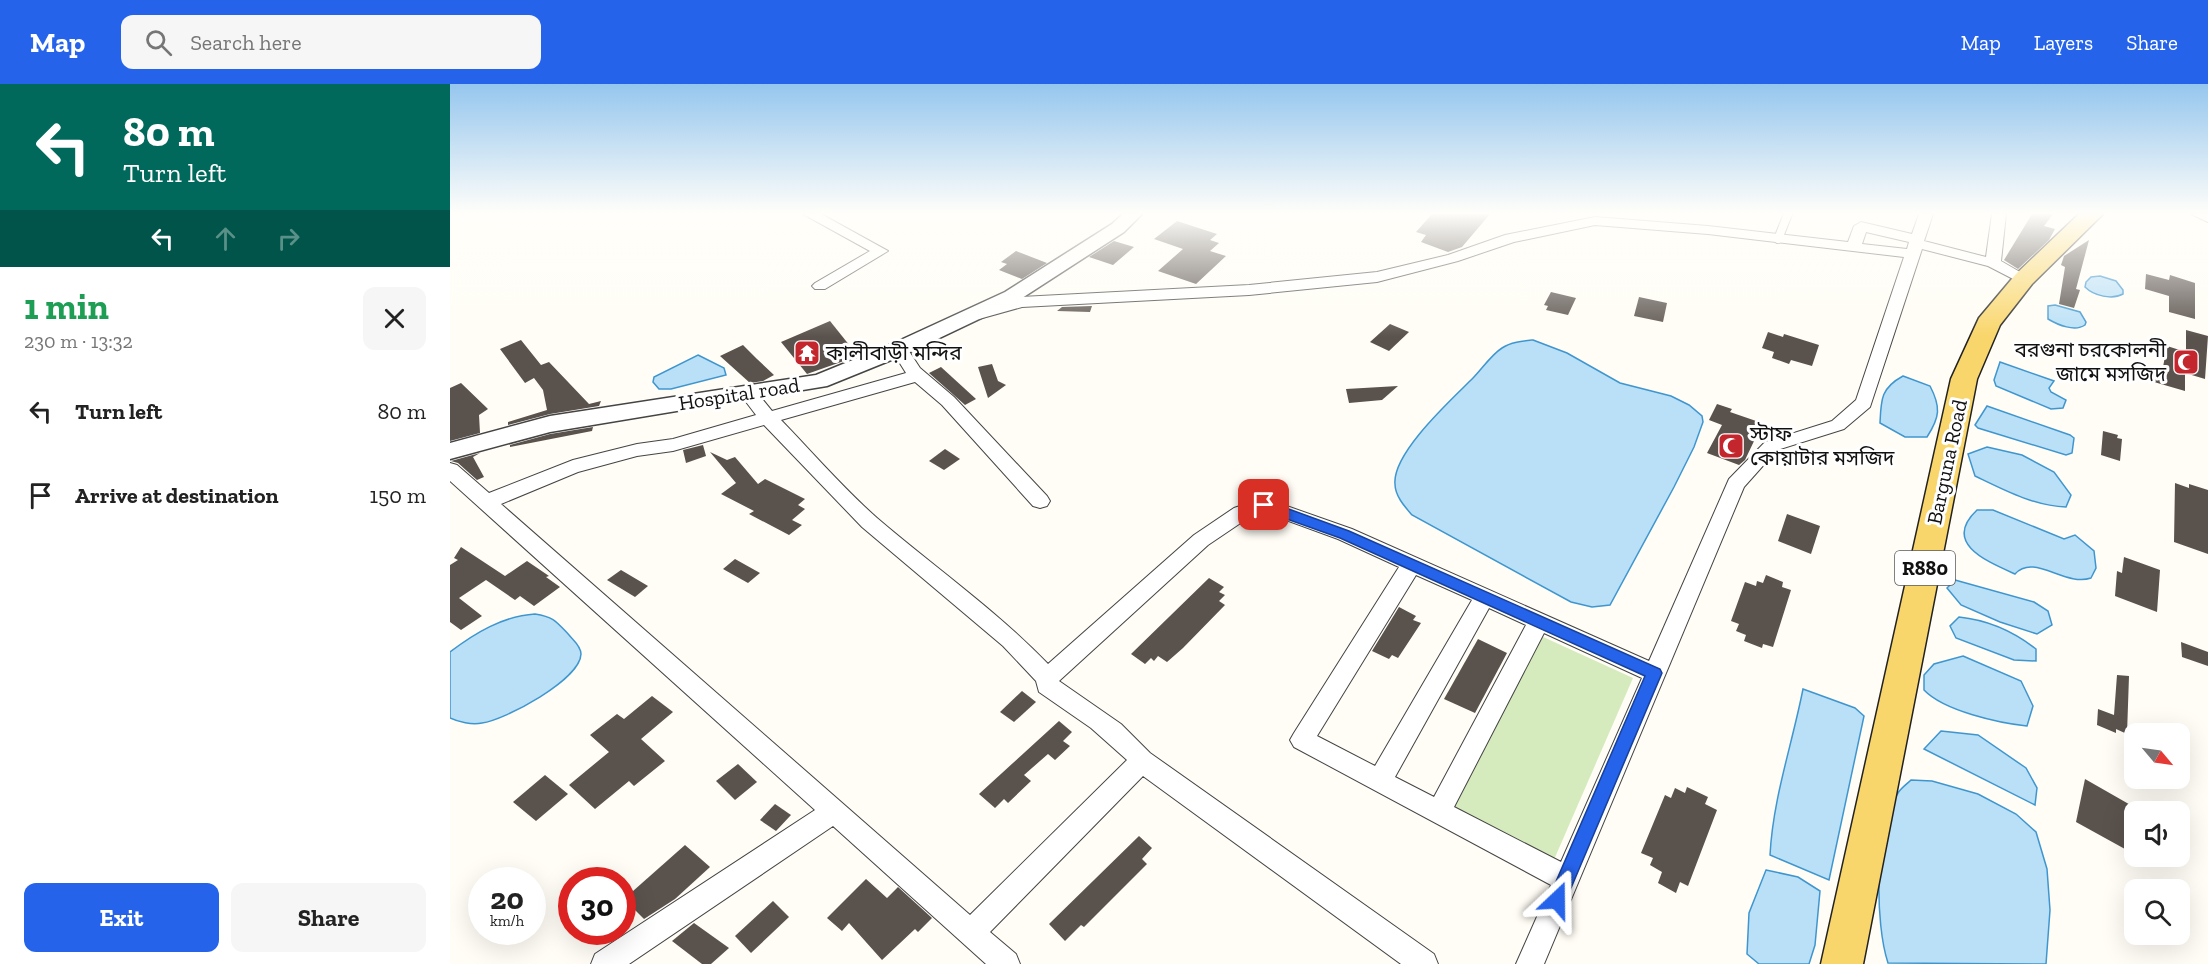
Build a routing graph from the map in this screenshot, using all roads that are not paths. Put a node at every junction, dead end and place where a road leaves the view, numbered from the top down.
1 (874, 255) edge
2 (1076, 255) edge
3 (1461, 255) edge
4 (1912, 255) edge
5 (1957, 255) edge
6 (1994, 255) edge
7 (2049, 255) edge
8 (1993, 263) junction
9 (2024, 279) junction
10 (820, 286) dead end
11 (965, 318) junction
12 (900, 352) junction
13 (916, 374) junction
14 (749, 394) junction
15 (768, 418) junction
16 (450, 451) edge
17 (450, 470) edge
18 (1040, 501) dead end
19 (486, 502) junction
20 (1411, 565) junction
21 (1484, 598) junction
22 (1539, 622) junction
23 (1654, 673) junction
24 (1047, 678) junction
25 (1142, 761) junction
26 (1380, 781) junction
27 (835, 810) junction
28 (1439, 812) junction
29 (1566, 879) junction
30 (971, 933) junction
31 (605, 964) edge
32 (1006, 964) edge
33 (1424, 964) edge
34 (1530, 964) edge
35 (1842, 964) edge

1 - 10 street
2 - 11 street, Hospital road
3 - 11 street
4 - 23 street
5 - 8 street
6 - 8 street
7 - 9 main road, Barguna Road / R880
8 - 9 street
9 - 35 main road, Barguna Road / R880
11 - 12 street, Hospital road
12 - 13 street
12 - 14 street, Hospital road
13 - 15 street
13 - 18 street
14 - 15 street
14 - 16 street, Hospital road
15 - 19 street
15 - 24 street
17 - 19 street
19 - 27 street
20 - 21 street
20 - 24 street
20 - 26 street
21 - 22 street
21 - 26 street
22 - 23 street
22 - 28 street
23 - 29 street
24 - 25 street
25 - 30 street
25 - 33 street
26 - 28 street
27 - 30 street
27 - 31 street
28 - 29 street
29 - 34 street
30 - 32 street

